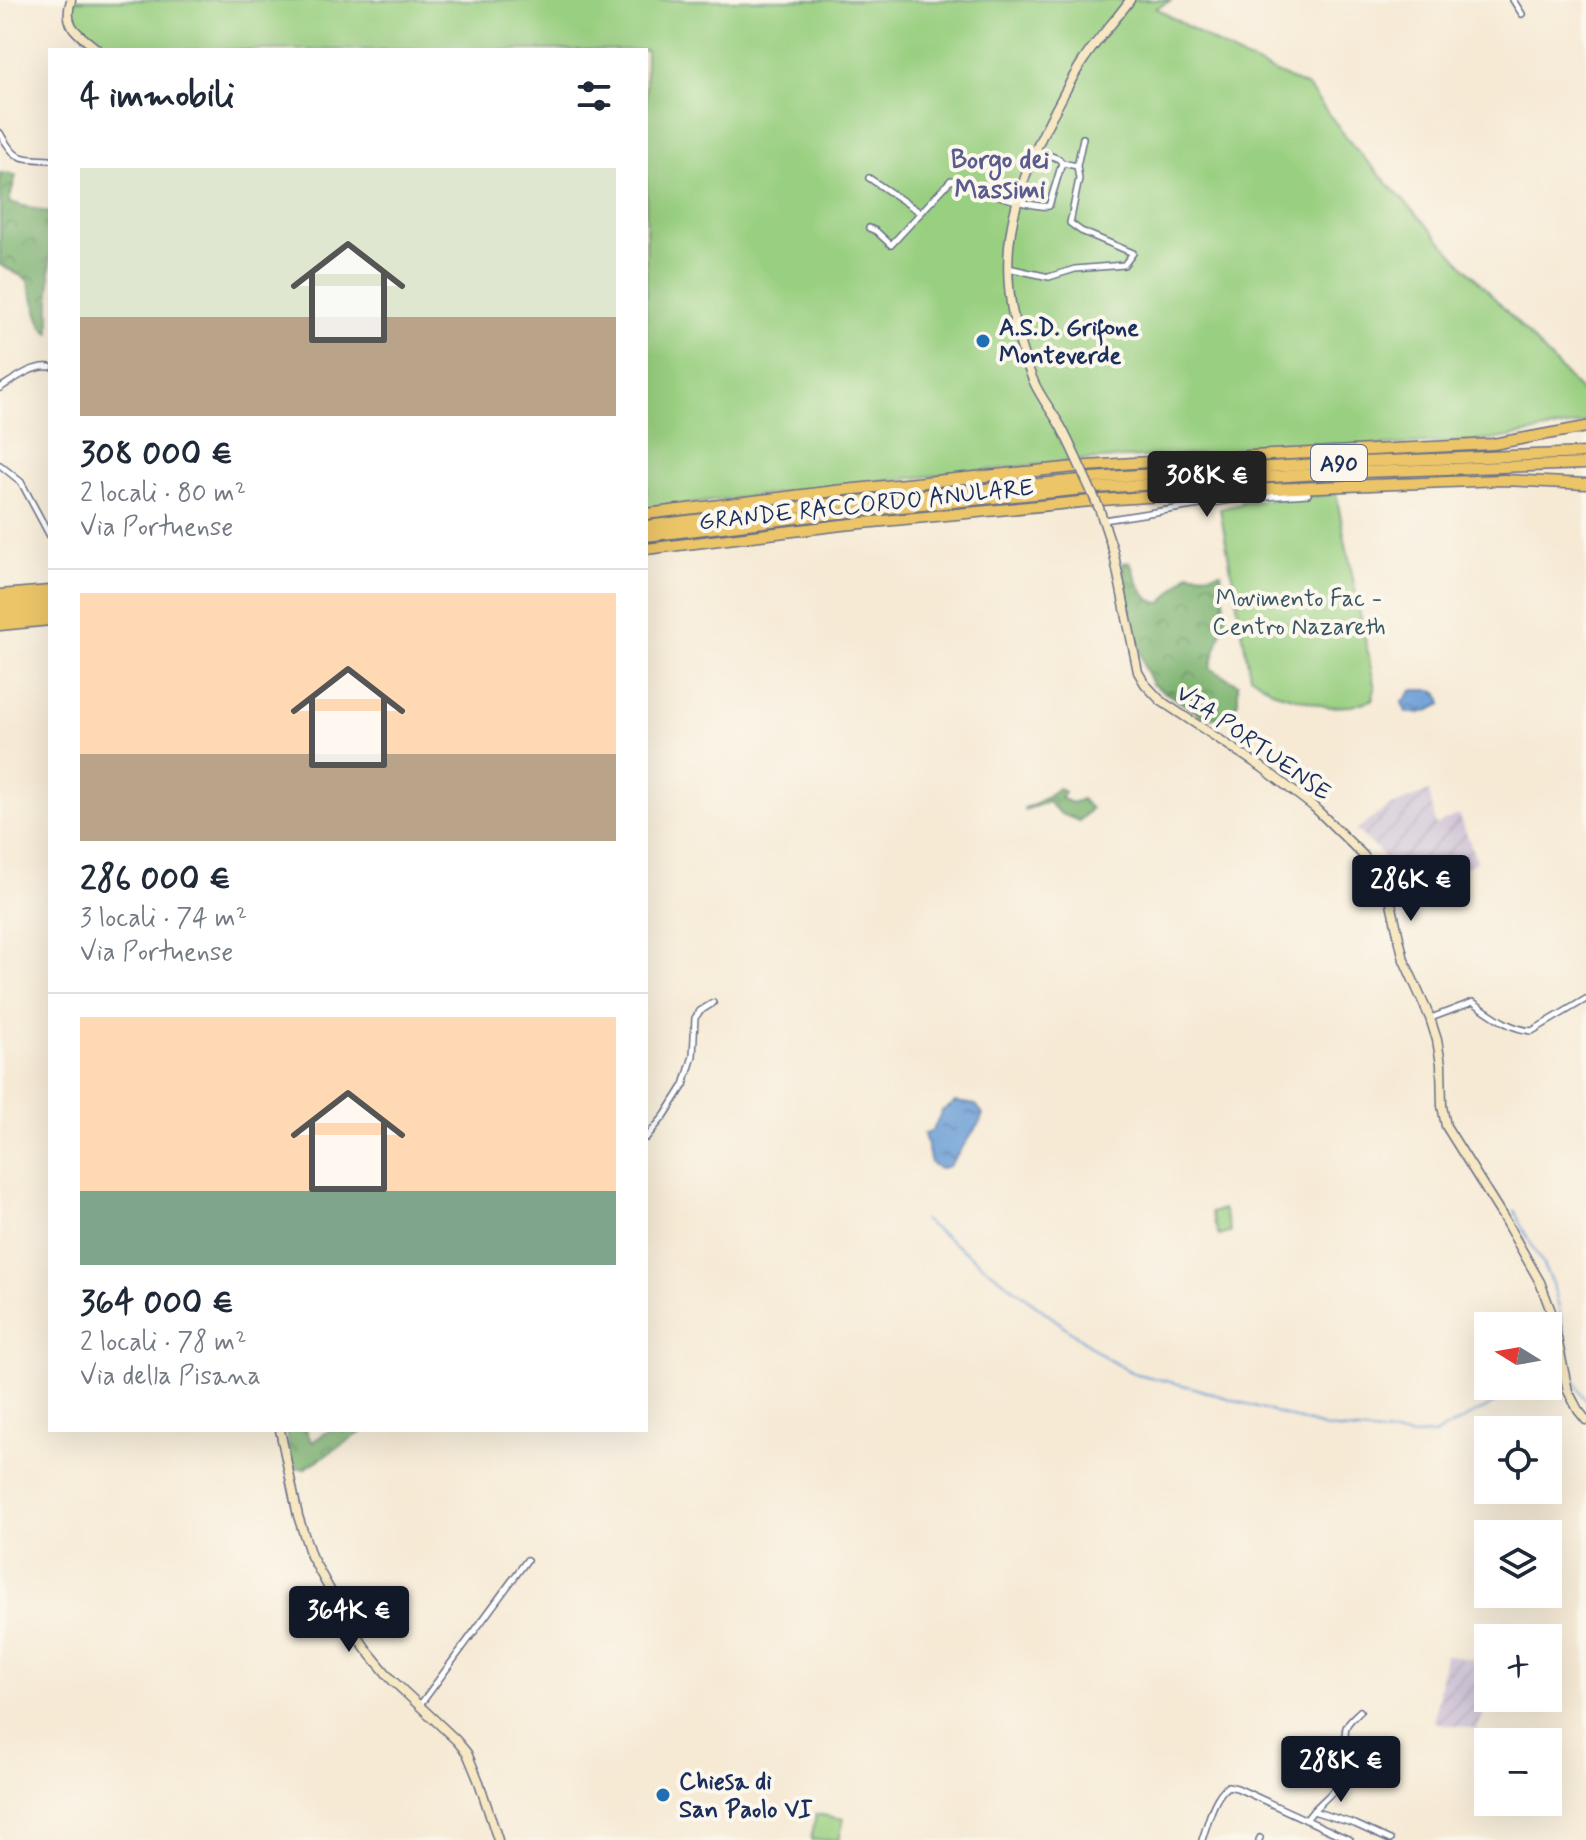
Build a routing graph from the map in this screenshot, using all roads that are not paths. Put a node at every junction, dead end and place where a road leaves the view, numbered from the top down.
1 (71, 0) edge
2 (1130, 0) edge
3 (1513, 0) edge
4 (1522, 14) dead end
5 (95, 48) edge
6 (0, 133) edge
7 (1083, 138) dead end
8 (1036, 150) junction
9 (48, 160) edge
10 (1062, 163) junction
11 (1077, 166) junction
12 (869, 178) dead end
13 (1016, 200) junction
14 (921, 213) junction
15 (869, 228) dead end
16 (1008, 268) junction
17 (48, 367) edge
18 (0, 388) edge
19 (1586, 427) edge
20 (1586, 453) edge
21 (1586, 464) edge
22 (0, 465) edge
23 (1080, 465) junction
24 (1088, 484) junction
25 (1586, 484) edge
26 (1308, 494) dead end
27 (1097, 503) junction
28 (648, 514) edge
29 (1104, 520) junction
30 (648, 526) edge
31 (48, 532) edge
32 (648, 536) edge
33 (648, 549) edge
34 (48, 591) edge
35 (0, 595) edge
36 (48, 600) edge
37 (0, 605) edge
38 (48, 610) edge
39 (0, 615) edge
40 (48, 620) edge
41 (0, 625) edge
42 (1586, 999) edge
43 (713, 1003) dead end
44 (1430, 1018) junction
45 (648, 1136) edge
46 (1586, 1420) edge
47 (280, 1432) edge
48 (527, 1560) dead end
49 (419, 1705) junction
50 (1360, 1711) dead end
51 (1313, 1811) junction
52 (1306, 1821) junction
53 (498, 1840) edge
54 (1202, 1840) edge
55 (1350, 1840) edge
56 (1390, 1840) edge

1 - 5 main road
2 - 8 main road, VIA PORTUENSE
3 - 4 street
6 - 9 street
7 - 11 street
8 - 10 street
8 - 13 main road, VIA PORTUENSE
10 - 11 street
10 - 13 street
11 - 16 street
12 - 14 street
13 - 14 street
13 - 16 main road, VIA PORTUENSE
14 - 15 street
16 - 23 main road, VIA PORTUENSE
17 - 18 street
19 - 23 highway, GRANDE RACCORDO ANULARE
20 - 24 highway, GRANDE RACCORDO ANULARE / A90
21 - 24 highway, GRANDE RACCORDO ANULARE / A90
22 - 31 street
23 - 27 main road, VIA PORTUENSE, bridge
23 - 28 highway, GRANDE RACCORDO ANULARE
24 - 30 highway, GRANDE RACCORDO ANULARE / A90
24 - 32 highway, GRANDE RACCORDO ANULARE / A90
25 - 27 highway, GRANDE RACCORDO ANULARE
26 - 29 street
27 - 29 main road, VIA PORTUENSE
27 - 33 highway, GRANDE RACCORDO ANULARE
29 - 44 main road, VIA PORTUENSE
34 - 35 highway
36 - 37 highway
38 - 39 highway
40 - 41 highway
42 - 44 street
43 - 45 street
44 - 46 main road, VIA PORTUENSE
47 - 49 main road
48 - 49 street
49 - 53 main road
50 - 51 street
51 - 52 street
51 - 56 street
52 - 54 street
52 - 55 street

